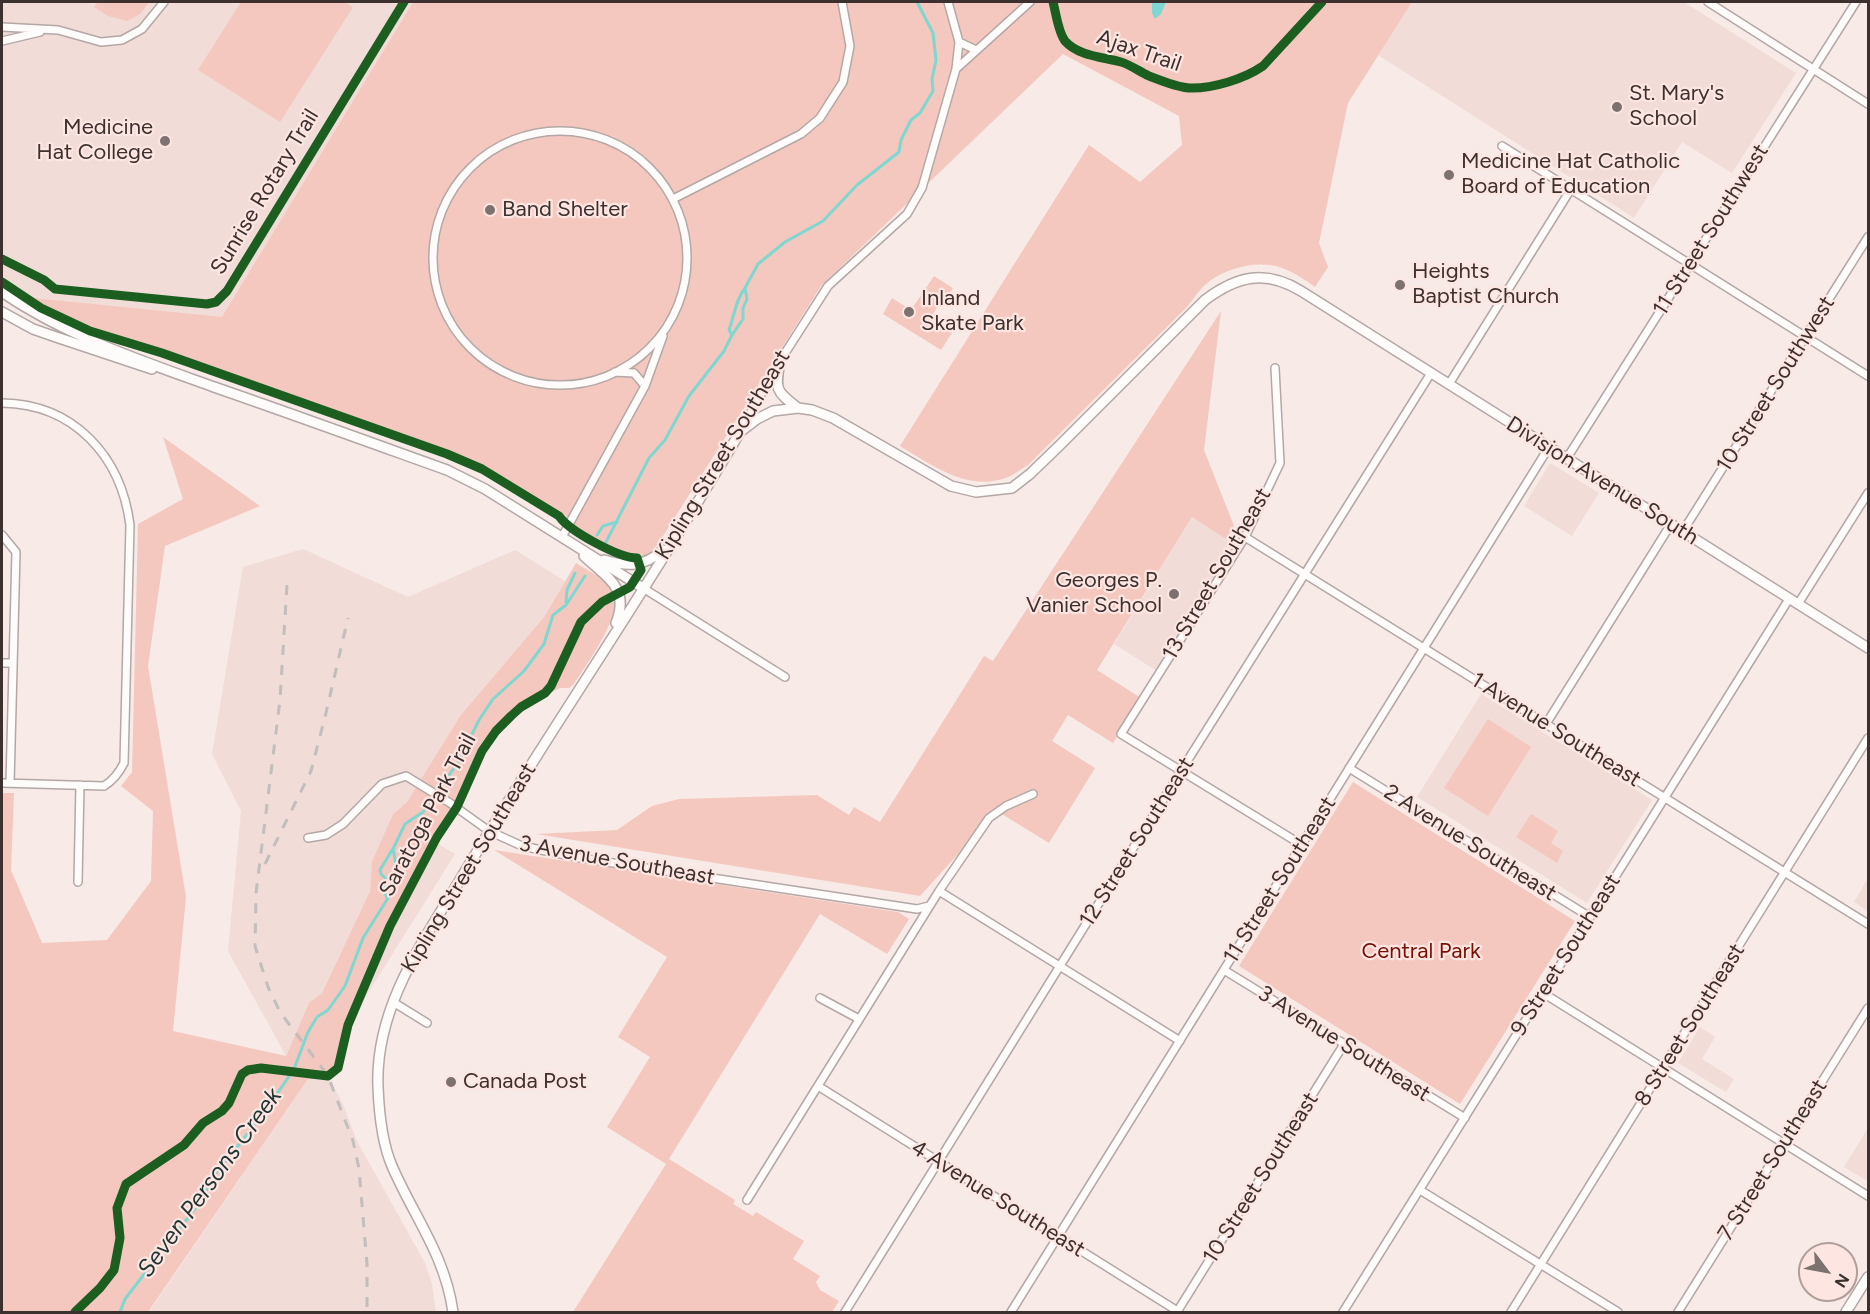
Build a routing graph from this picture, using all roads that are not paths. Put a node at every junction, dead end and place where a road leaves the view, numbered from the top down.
1 (164, 2) edge
2 (842, 2) edge
3 (948, 2) edge
4 (1030, 2) edge
5 (1708, 2) edge
6 (1856, 2) edge
7 (2, 27) edge
8 (58, 30) junction
9 (2, 42) edge
10 (959, 42) junction
11 (976, 51) junction
12 (956, 69) junction
13 (1813, 69) junction
14 (1869, 104) edge
15 (1502, 146) dead end
16 (1571, 189) junction
17 (673, 199) junction
18 (1869, 237) edge
19 (1690, 264) junction
20 (2, 292) edge
21 (2, 312) edge
22 (665, 331) junction
23 (1806, 337) junction
24 (780, 361) junction
25 (1275, 368) dead end
26 (615, 372) junction
27 (178, 374) junction
28 (1431, 374) junction
29 (1869, 376) edge
30 (1449, 384) junction
31 (645, 386) junction
32 (2, 403) edge
33 (798, 408) junction
34 (734, 444) junction
35 (1549, 447) junction
36 (1567, 458) junction
37 (1869, 493) edge
38 (1671, 524) junction
39 (1683, 531) junction
40 (2, 535) edge
41 (1245, 537) junction
42 (566, 540) junction
43 (671, 542) junction
44 (592, 556) junction
45 (1306, 575) junction
46 (643, 588) junction
47 (1789, 599) junction
48 (1798, 604) junction
49 (609, 642) junction
50 (1424, 648) junction
51 (1869, 648) edge
52 (2, 663) edge
53 (13, 663) junction
54 (785, 677) dead end
55 (1546, 724) junction
56 (1869, 738) edge
57 (1349, 768) junction
58 (1181, 771) junction
59 (2, 783) edge
60 (10, 783) junction
61 (80, 785) junction
62 (1033, 794) dead end
63 (1665, 798) junction
64 (489, 831) junction
65 (308, 838) dead end
66 (1302, 845) junction
67 (1785, 872) junction
68 (78, 882) dead end
69 (939, 891) junction
70 (929, 906) junction
71 (1590, 917) junction
72 (1869, 924) edge
73 (1059, 966) junction
74 (1224, 970) junction
75 (1543, 993) junction
76 (820, 998) dead end
77 (393, 1002) junction
78 (1869, 1008) edge
79 (859, 1019) junction
80 (427, 1023) dead end
81 (1179, 1041) junction
82 (1344, 1044) junction
83 (1663, 1068) junction
84 (818, 1086) junction
85 (1465, 1118) junction
86 (1784, 1144) junction
87 (938, 1162) junction
88 (1420, 1190) junction
89 (1869, 1196) edge
90 (747, 1200) dead end
91 (1058, 1237) junction
92 (1540, 1265) junction
93 (1869, 1276) edge
94 (453, 1312) edge
95 (845, 1312) edge
96 (1011, 1312) edge
97 (1178, 1312) edge
98 (1343, 1312) edge
99 (1511, 1312) edge
100 (1618, 1312) edge
101 (1678, 1312) edge
102 (1846, 1312) edge

1 - 8 street
2 - 17 street
3 - 10 street
4 - 11 street
5 - 13 street
6 - 13 street, 11 Street Southwest
7 - 8 street
8 - 9 street
10 - 11 street
10 - 12 street, Kipling Street Southeast
11 - 12 street
12 - 24 street, Kipling Street Southeast
13 - 14 street
13 - 19 street, 11 Street Southwest
15 - 16 street
16 - 19 street
16 - 30 street
17 - 22 street
17 - 26 street
18 - 23 street, 10 Street Southwest
19 - 23 street
19 - 36 street, 11 Street Southwest
20 - 27 street
21 - 27 street
22 - 26 street
22 - 31 street
23 - 29 street
23 - 39 street, 10 Street Southwest
24 - 33 street
24 - 34 street, Kipling Street Southeast
25 - 41 street, 13 Street Southeast
26 - 31 street
27 - 42 street
28 - 30 street, Division Avenue South
28 - 33 street, Division Avenue South
28 - 45 street, 12 Street Southeast
30 - 35 street, Division Avenue South
31 - 42 street
32 - 61 street
33 - 34 street
34 - 43 street, Kipling Street Southeast
35 - 36 street, Division Avenue South
35 - 50 street, 11 Street Southeast
36 - 38 street, Division Avenue South
37 - 48 street
38 - 39 street, Division Avenue South
38 - 55 street
39 - 47 street, Division Avenue South
40 - 53 street
41 - 45 street, 1 Avenue Southeast
41 - 58 street, 13 Street Southeast
42 - 44 street
42 - 49 street
43 - 44 street
43 - 46 street, Kipling Street Southeast
44 - 46 street
45 - 50 street, 1 Avenue Southeast
45 - 58 street, 12 Street Southeast
46 - 49 street, Kipling Street Southeast
46 - 54 street
47 - 48 street, Division Avenue South
47 - 63 street, 9 Street Southeast
48 - 51 street, Division Avenue South
49 - 64 street, Kipling Street Southeast
50 - 55 street, 1 Avenue Southeast
50 - 57 street, 11 Street Southeast
52 - 53 street
53 - 60 street
55 - 63 street, 1 Avenue Southeast
56 - 67 street, 8 Street Southeast
57 - 66 street, 11 Street Southeast
57 - 71 street, 2 Avenue Southeast
58 - 66 street
58 - 73 street, 12 Street Southeast
59 - 60 street
60 - 61 street
61 - 68 street
62 - 69 street
63 - 67 street, 1 Avenue Southeast
63 - 71 street, 9 Street Southeast
64 - 65 street, 3 Avenue Southeast
64 - 70 street, 3 Avenue Southeast
64 - 77 street, Kipling Street Southeast
66 - 74 street, 11 Street Southeast
67 - 72 street, 1 Avenue Southeast
67 - 83 street, 8 Street Southeast
69 - 70 street
69 - 73 street
70 - 79 street
71 - 75 street, 9 Street Southeast
73 - 81 street
73 - 87 street, 12 Street Southeast
74 - 81 street, 11 Street Southeast
74 - 82 street, 3 Avenue Southeast
75 - 83 street
75 - 85 street, 9 Street Southeast
76 - 79 street
77 - 80 street
77 - 94 street, Kipling Street Southeast
78 - 86 street, 7 Street Southeast
79 - 84 street
81 - 91 street, 11 Street Southeast
82 - 85 street, 3 Avenue Southeast
82 - 97 street, 10 Street Southeast
83 - 86 street
83 - 92 street, 8 Street Southeast
84 - 87 street, 4 Avenue Southeast
84 - 90 street
85 - 88 street, 9 Street Southeast
86 - 89 street
86 - 101 street, 7 Street Southeast
87 - 91 street, 4 Avenue Southeast
87 - 95 street, 12 Street Southeast
88 - 92 street
88 - 98 street, 9 Street Southeast
91 - 96 street, 11 Street Southeast
91 - 97 street, 4 Avenue Southeast
92 - 99 street, 8 Street Southeast
92 - 100 street
93 - 102 street

